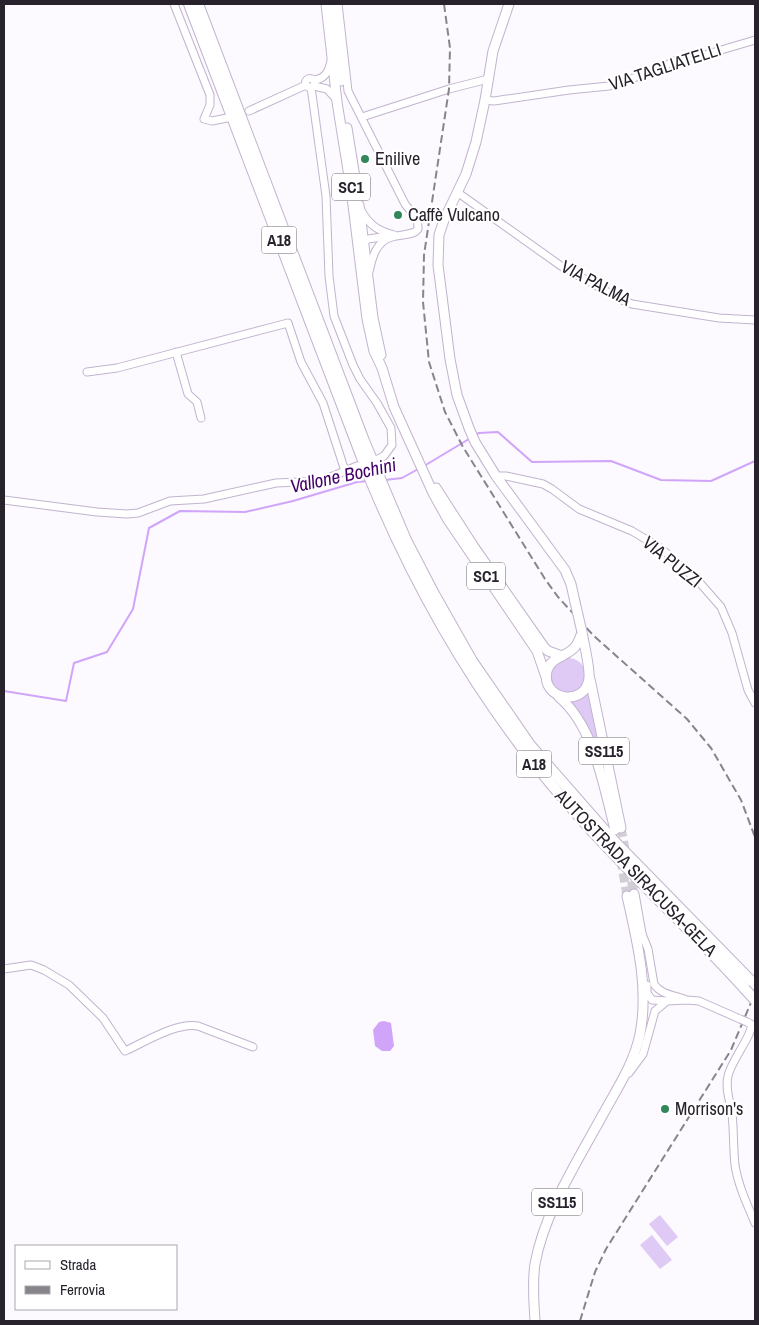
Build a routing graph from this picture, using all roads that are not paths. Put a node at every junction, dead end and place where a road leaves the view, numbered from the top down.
1 (174, 4) edge
2 (189, 4) edge
3 (198, 4) edge
4 (326, 4) edge
5 (334, 4) edge
6 (338, 4) edge
7 (509, 4) edge
8 (755, 40) edge
9 (332, 58) junction
10 (338, 79) junction
11 (488, 79) junction
12 (313, 83) junction
13 (485, 100) junction
14 (338, 102) junction
15 (248, 111) dead end
16 (362, 117) junction
17 (227, 118) dead end
18 (457, 192) junction
19 (360, 207) junction
20 (393, 236) junction
21 (360, 242) junction
22 (368, 278) junction
23 (755, 320) edge
24 (176, 352) junction
25 (382, 368) junction
26 (87, 372) dead end
27 (201, 418) dead end
28 (378, 459) dead end
29 (358, 466) dead end
30 (345, 471) junction
31 (373, 475) junction
32 (425, 475) junction
33 (496, 476) junction
34 (382, 497) junction
35 (4, 500) edge
36 (582, 632) junction
37 (563, 656) junction
38 (589, 671) junction
39 (546, 677) junction
40 (557, 695) junction
41 (755, 703) edge
42 (641, 932) junction
43 (638, 946) junction
44 (4, 969) edge
45 (750, 987) edge
46 (649, 997) junction
47 (667, 998) junction
48 (755, 1000) edge
49 (639, 1036) junction
50 (253, 1047) dead end
51 (629, 1073) junction
52 (615, 1092) junction
53 (755, 1223) edge
54 (535, 1321) edge

1 - 17 street
2 - 31 highway, A18
3 - 31 highway, A18
4 - 9 main road, SC1
5 - 10 main road, SC1
6 - 16 street
7 - 11 main road
8 - 13 street, VIA TAGLIATELLI
9 - 10 main road, SC1
9 - 12 street
10 - 12 street
10 - 14 main road, SC1
10 - 19 main road, SC1
11 - 13 main road
11 - 16 street
12 - 14 street
12 - 15 street
12 - 28 street
13 - 18 main road
14 - 21 main road, SC1
16 - 20 street
18 - 23 street, VIA PALMA
18 - 33 main road
19 - 20 street
19 - 21 main road, SC1
20 - 21 street
20 - 22 street
21 - 22 main road, SC1
21 - 25 main road, SC1
22 - 25 main road, SC1
24 - 26 street
24 - 27 street
24 - 30 street
25 - 32 main road, SC1
29 - 30 street
30 - 35 street
31 - 34 highway, A18
32 - 37 main road, SC1
32 - 39 main road, SC1
33 - 36 main road, bridge
33 - 41 street, VIA PUZZI
34 - 45 highway, AUTOSTRADA SIRACUSA-GELA / A18
34 - 45 highway, AUTOSTRADA SIRACUSA-GELA / A18
36 - 37 main road
36 - 38 main road
37 - 38 main road
37 - 39 main road
38 - 40 main road
38 - 40 main road, SS115
39 - 40 main road
42 - 43 main road, SS115
42 - 46 main road, SS115
42 - 47 street
43 - 46 street
43 - 49 main road, SS115
44 - 50 street
45 - 48 highway, bridge
46 - 47 street
46 - 49 street
46 - 51 main road, SS115
47 - 51 street
47 - 53 street, bridge
49 - 52 main road, SS115
51 - 52 main road, SS115
52 - 54 main road, SS115

